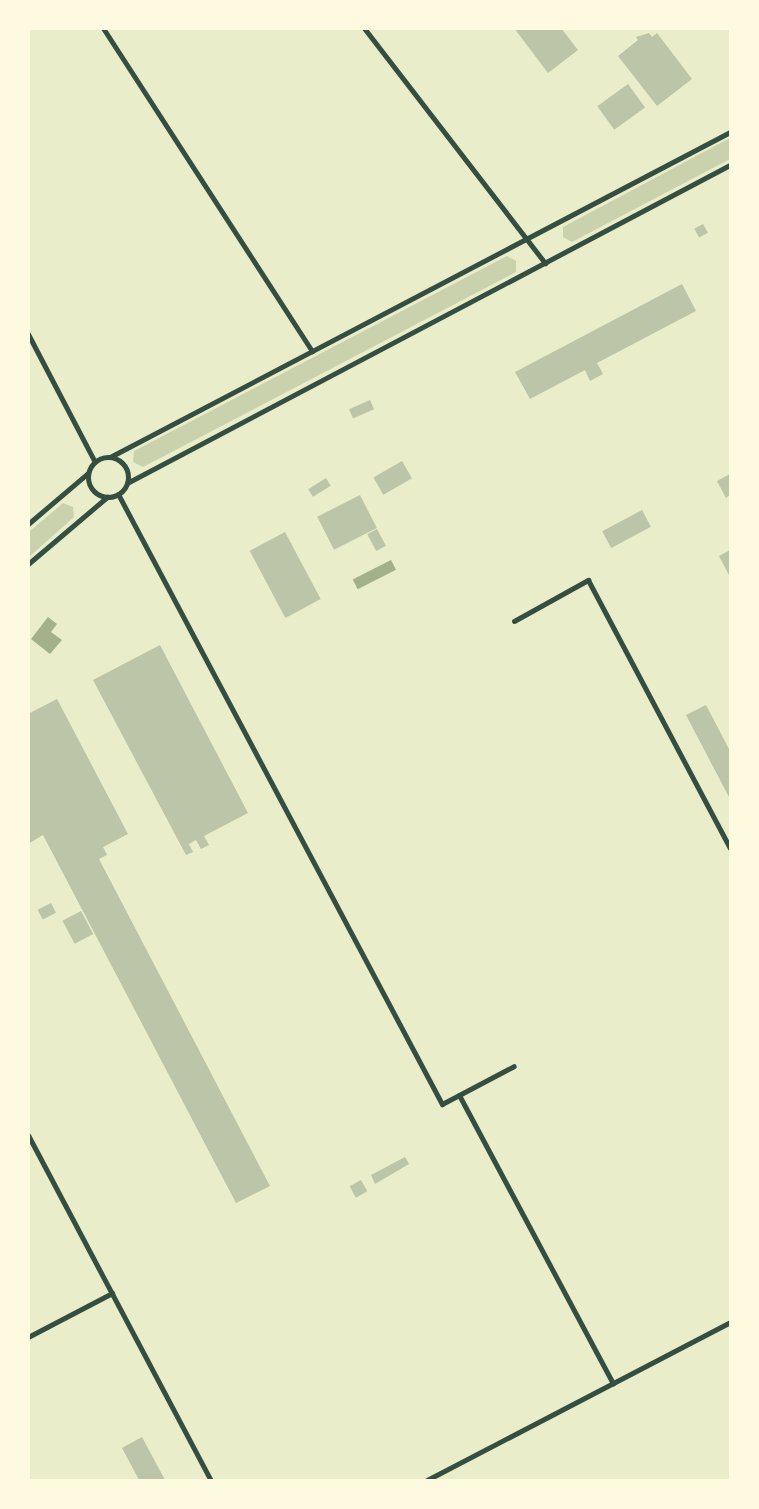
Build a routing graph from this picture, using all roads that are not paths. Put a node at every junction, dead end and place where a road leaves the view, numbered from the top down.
1 (103, 28) edge
2 (364, 28) edge
3 (730, 132) edge
4 (730, 165) edge
5 (526, 239) junction
6 (544, 262) junction
7 (28, 334) edge
8 (312, 351) junction
9 (110, 457) junction
10 (95, 462) junction
11 (88, 473) junction
12 (127, 483) junction
13 (118, 494) junction
14 (107, 497) junction
15 (28, 524) edge
16 (28, 564) edge
17 (514, 621) dead end
18 (730, 848) edge
19 (514, 1066) dead end
20 (459, 1095) junction
21 (28, 1135) edge
22 (112, 1293) junction
23 (730, 1322) edge
24 (28, 1337) edge
25 (613, 1383) junction
26 (211, 1480) edge
27 (427, 1480) edge

1 - 8 street
2 - 5 street
3 - 5 street
4 - 6 street
5 - 6 street
5 - 8 street
6 - 12 street
7 - 10 street
8 - 9 street
9 - 10 street
9 - 12 street
10 - 11 street
11 - 14 street
11 - 15 street
12 - 13 street
13 - 14 street
13 - 20 street
14 - 16 street
17 - 18 street
19 - 20 street
20 - 25 street
21 - 22 street
22 - 24 street
22 - 26 street
23 - 25 street
25 - 27 street

